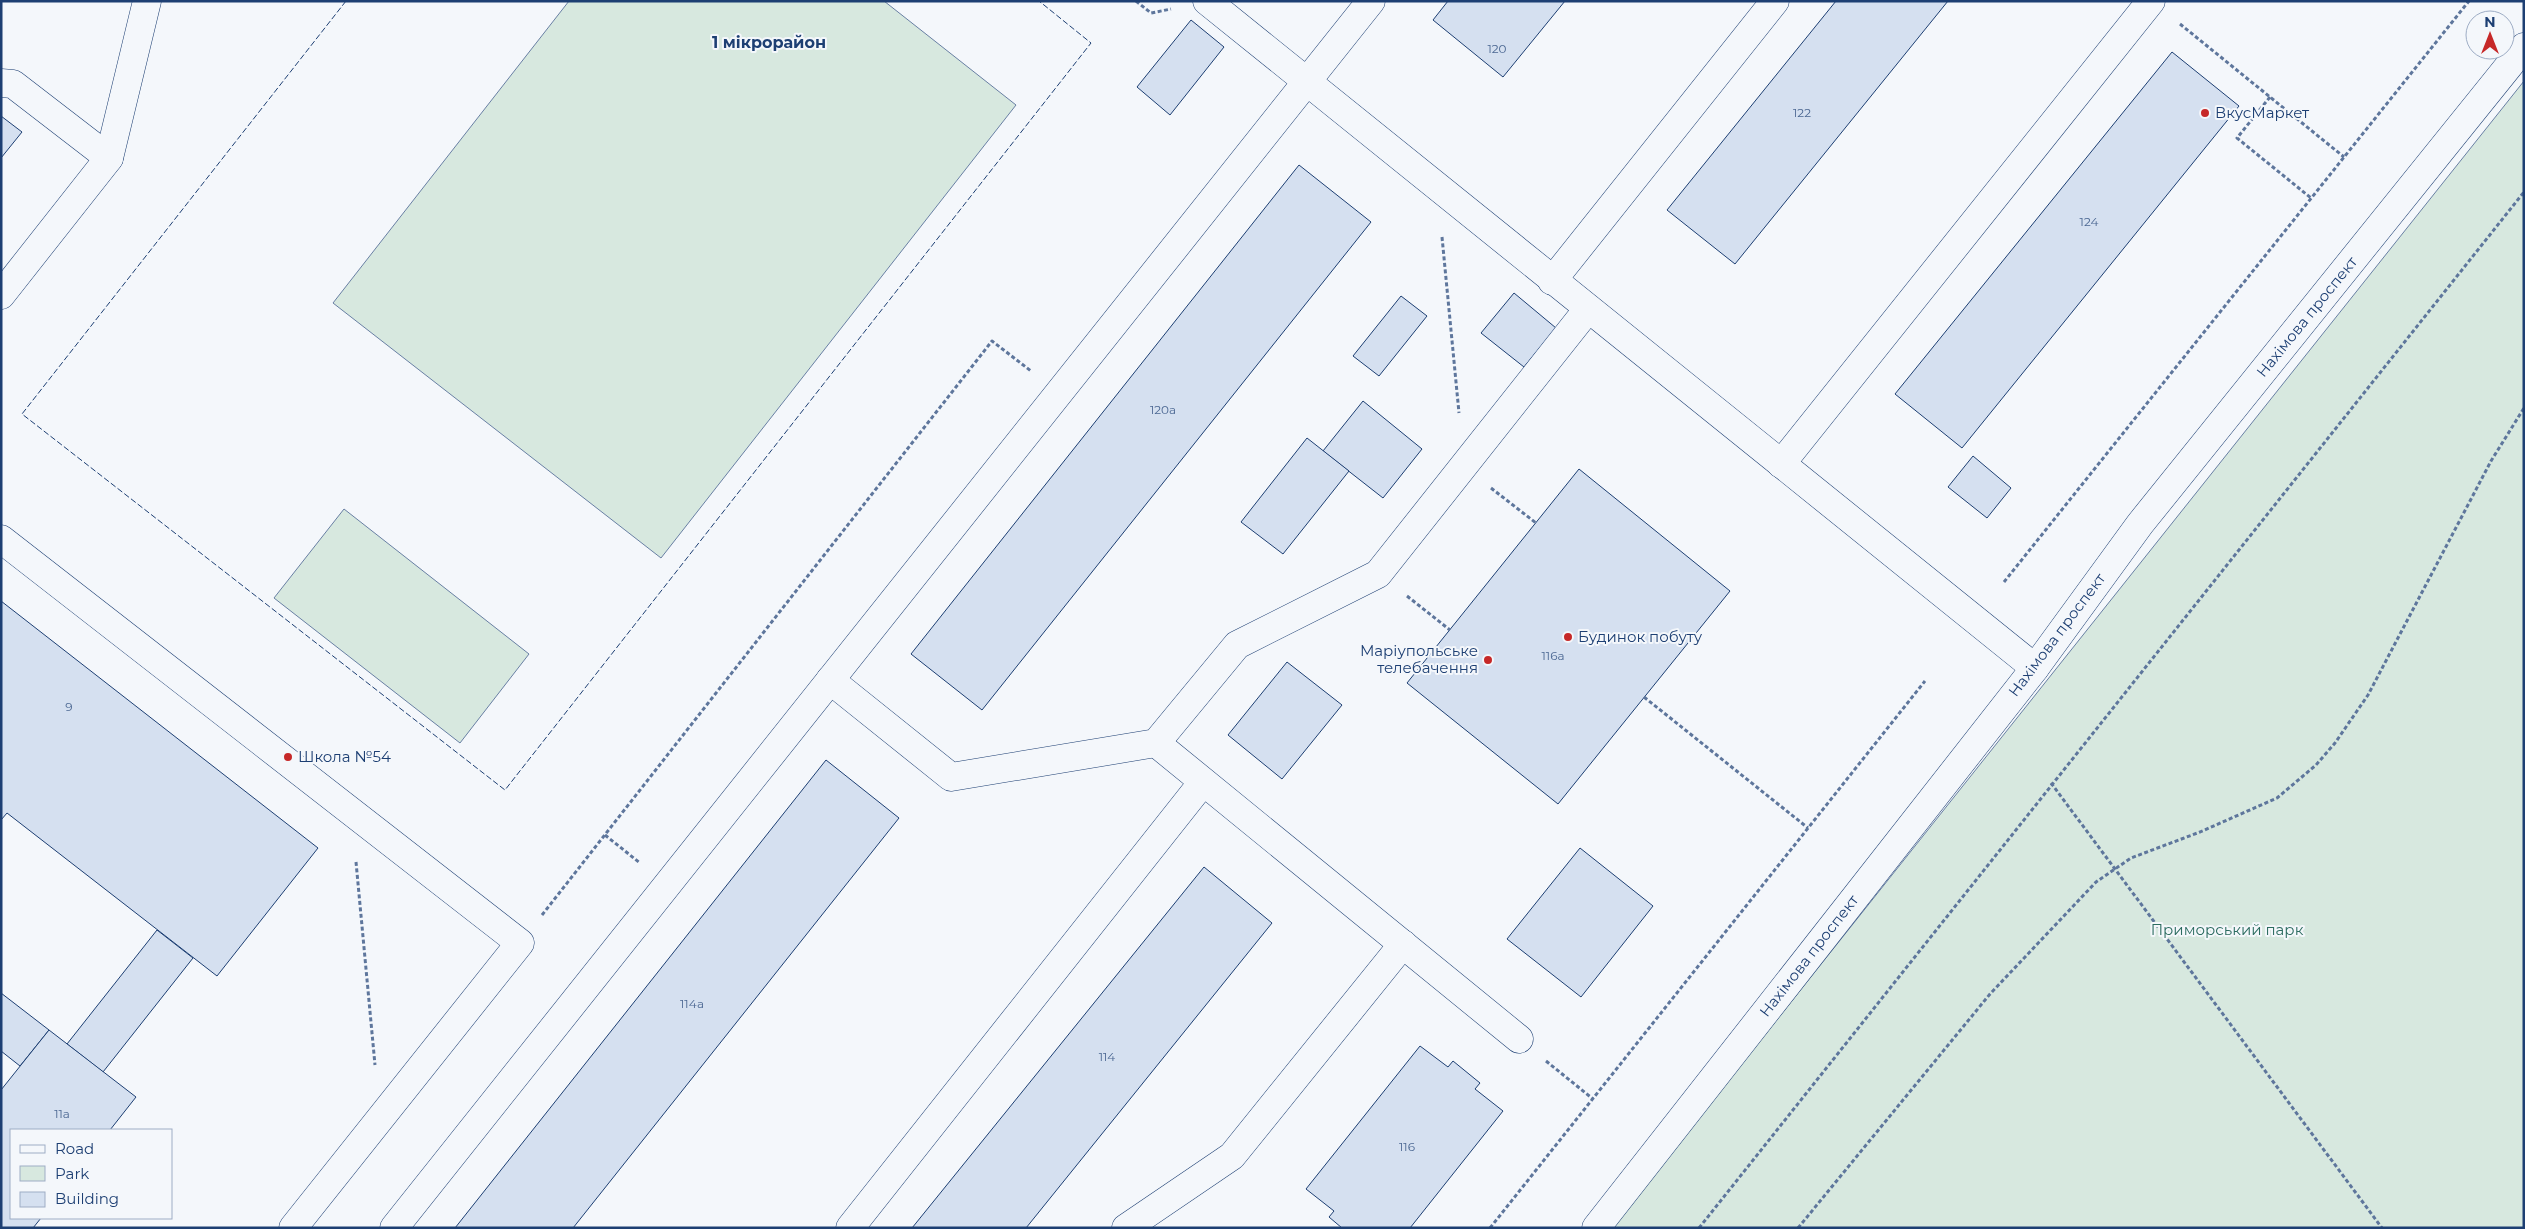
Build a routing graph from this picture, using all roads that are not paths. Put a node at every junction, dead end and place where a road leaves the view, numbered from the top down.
1 (147, 1) edge
2 (1207, 1) edge
3 (1371, 1) edge
4 (1776, 1) edge
5 (2151, 1) edge
6 (2524, 47) edge
7 (1306, 82) junction
8 (1, 83) edge
9 (109, 158) junction
10 (1552, 280) junction
11 (1, 295) edge
12 (1588, 309) junction
13 (1781, 464) junction
14 (1, 539) edge
15 (2035, 668) junction
16 (830, 680) junction
17 (1156, 743) junction
18 (1204, 782) junction
19 (1403, 944) junction
20 (1518, 1038) road end
21 (293, 1228) edge
22 (394, 1228) edge
23 (850, 1228) edge
24 (1126, 1228) edge
25 (1596, 1228) edge

1 - 9 main road
2 - 7 main road
3 - 7 main road
4 - 10 main road
5 - 13 main road
6 - 15 main road, Нахімова проспект
7 - 10 main road
7 - 16 main road
8 - 9 main road
9 - 11 main road
10 - 12 main road
12 - 13 main road
12 - 17 main road
13 - 15 main road
14 - 21 main road
15 - 25 main road, Нахімова проспект
16 - 17 main road
16 - 22 main road
17 - 18 main road
18 - 19 main road
18 - 23 main road
19 - 20 main road
19 - 24 main road

